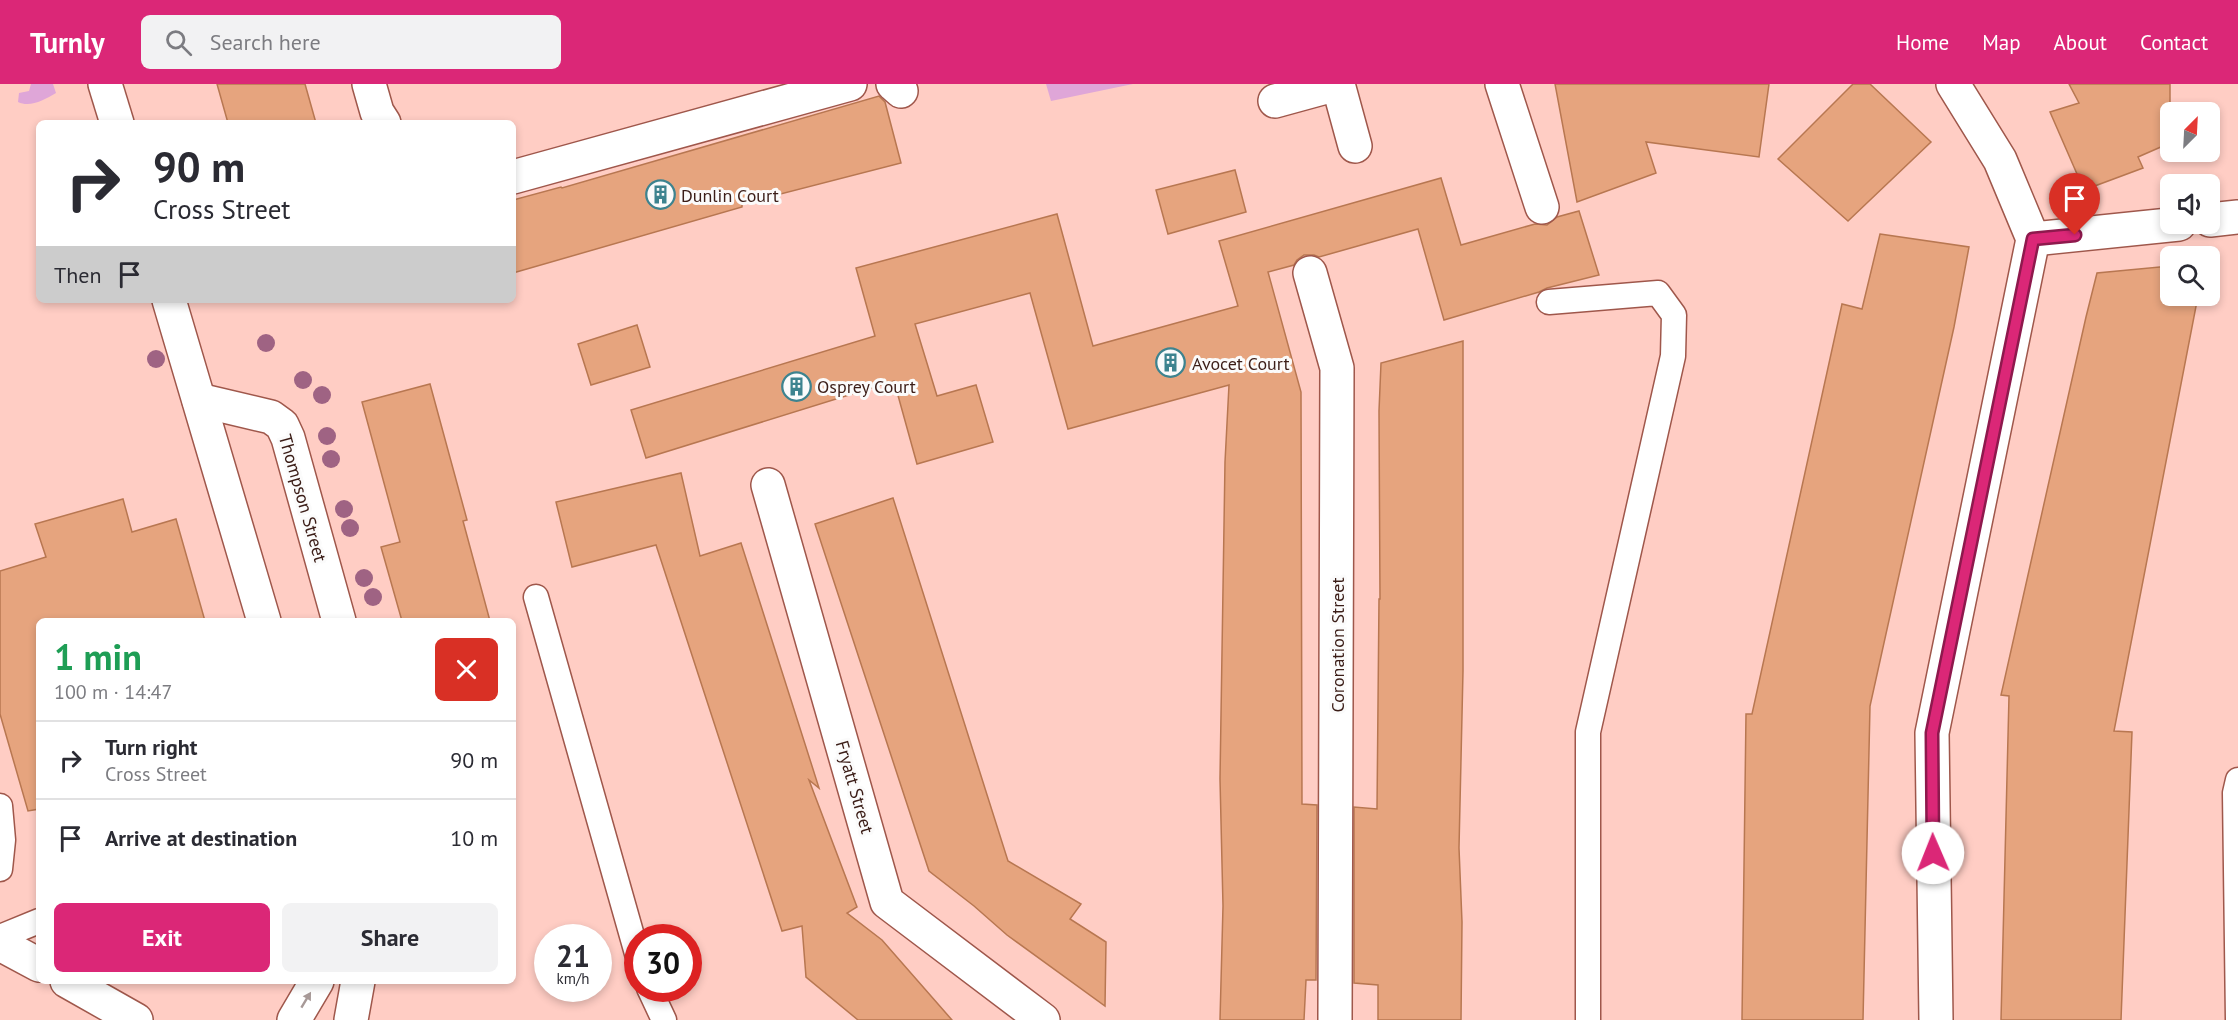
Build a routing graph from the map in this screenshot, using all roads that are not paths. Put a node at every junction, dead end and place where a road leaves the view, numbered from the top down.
1 (105, 84) edge
2 (369, 84) edge
3 (850, 84) edge
4 (1338, 84) edge
5 (1502, 84) edge
6 (1953, 84) edge
7 (1275, 101) dead end
8 (116, 120) edge
9 (382, 120) edge
10 (1355, 146) dead end
11 (516, 176) edge
12 (1542, 207) dead end
13 (2238, 217) edge
14 (2220, 219) edge
15 (2160, 226) edge
16 (2033, 239) junction
17 (1310, 273) dead end
18 (1549, 302) dead end
19 (170, 303) edge
20 (199, 400) junction
21 (768, 485) dead end
22 (536, 597) dead end
23 (263, 618) edge
24 (338, 618) edge
25 (2238, 780) edge
26 (0, 806) edge
27 (0, 869) edge
28 (36, 922) edge
29 (629, 924) edge
30 (0, 937) edge
31 (0, 944) edge
32 (36, 963) edge
33 (72, 984) edge
34 (315, 984) edge
35 (357, 984) edge
36 (656, 1002) edge
37 (136, 1020) edge
38 (294, 1020) edge
39 (351, 1020) edge
40 (664, 1020) edge
41 (1043, 1020) edge
42 (1335, 1020) edge
43 (1588, 1020) edge
44 (1936, 1020) edge
45 (2238, 1020) edge

1 - 8 street
2 - 9 street
3 - 11 street
4 - 7 street
4 - 10 street
5 - 12 street
6 - 16 street
13 - 14 street
15 - 16 street
16 - 44 street
17 - 42 street, Coronation Street
18 - 43 lane
19 - 20 street
20 - 23 street
20 - 24 street, Thompson Street
21 - 41 street, Fryatt Street
22 - 29 lane
25 - 45 lane
26 - 27 lane
28 - 30 lane
31 - 32 street
33 - 37 street
38 -> 34 street
35 - 39 street
36 - 40 lane

